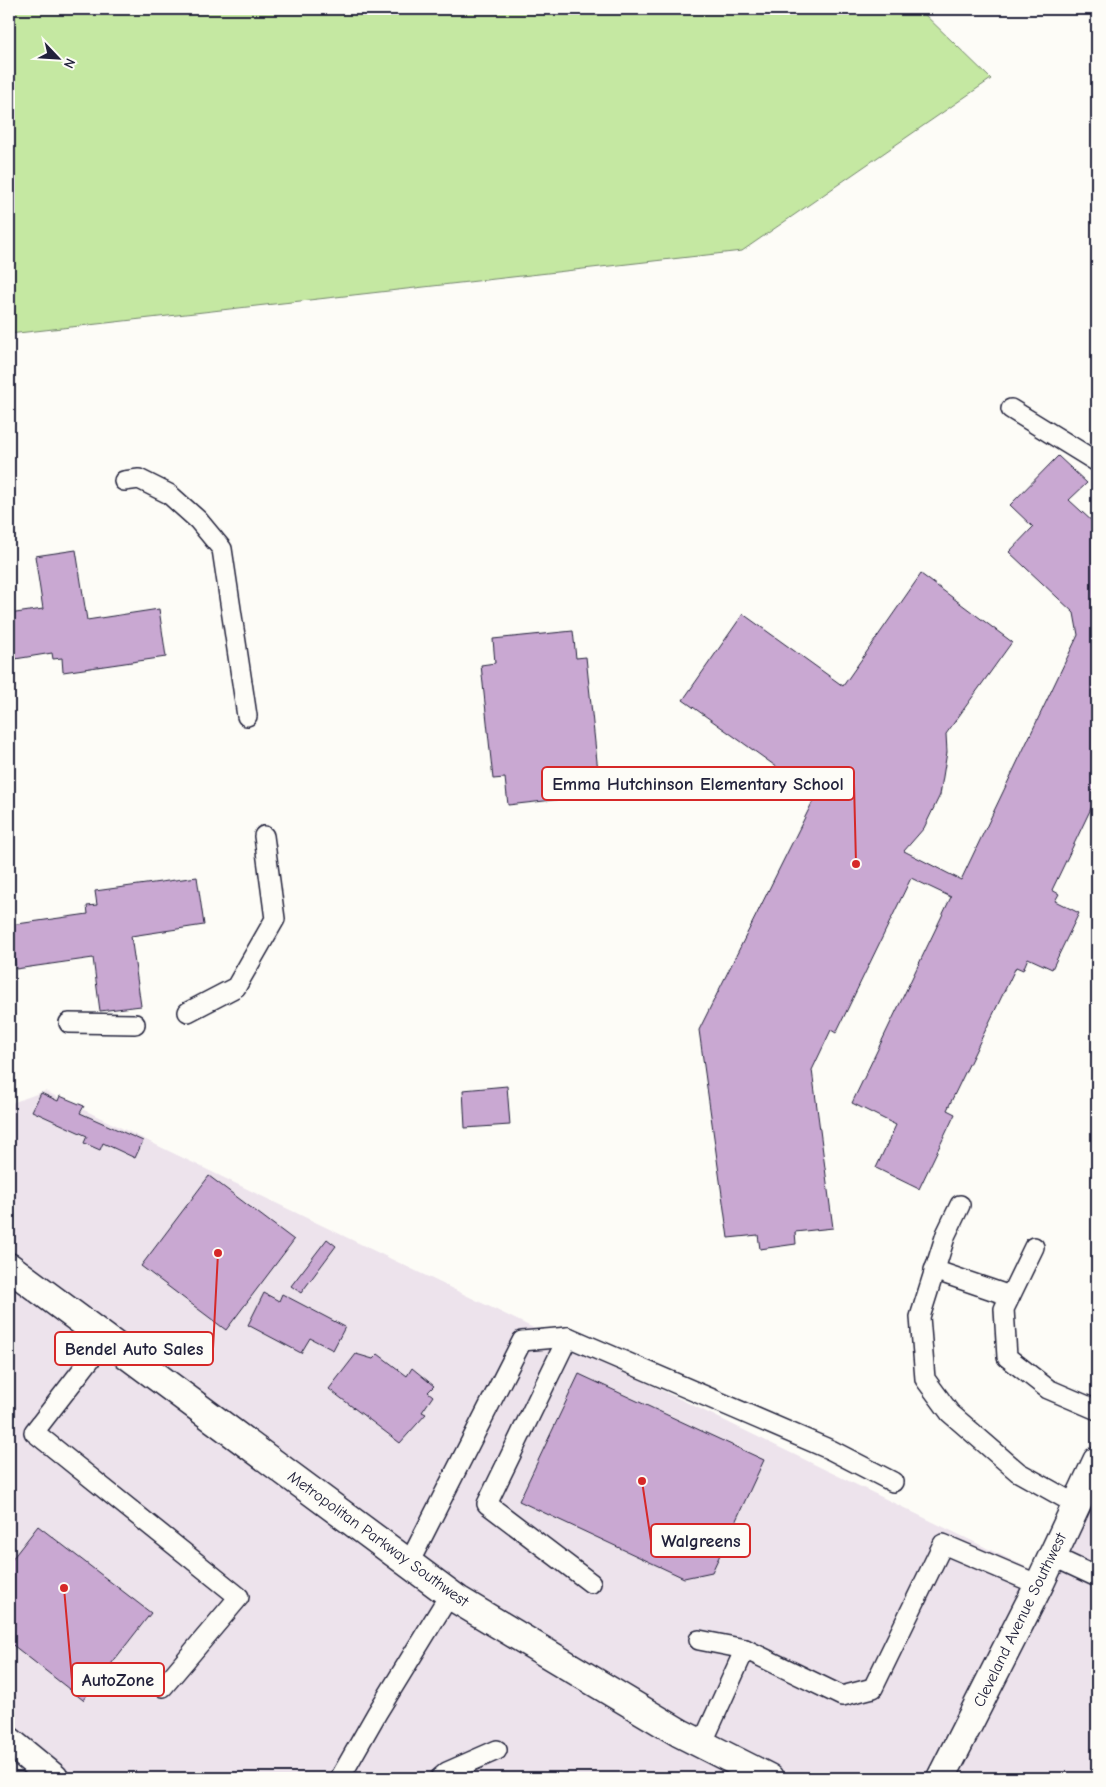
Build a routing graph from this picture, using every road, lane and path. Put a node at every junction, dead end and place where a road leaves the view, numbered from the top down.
1 (1011, 409) dead end
2 (1097, 462) edge
3 (124, 481) dead end
4 (247, 716) dead end
5 (264, 836) dead end
6 (188, 1012) dead end
7 (68, 1023) dead end
8 (135, 1024) dead end
9 (960, 1205) dead end
10 (1034, 1248) dead end
11 (9, 1267) edge
12 (934, 1270) junction
13 (1010, 1296) junction
14 (568, 1337) junction
15 (106, 1339) junction
16 (1097, 1410) edge
17 (1097, 1462) edge
18 (893, 1482) dead end
19 (1077, 1505) junction
20 (1052, 1556) junction
21 (409, 1563) junction
22 (1097, 1577) edge
23 (591, 1583) dead end
24 (1038, 1585) junction
25 (450, 1594) junction
26 (699, 1640) dead end
27 (745, 1649) junction
28 (163, 1687) dead end
29 (9, 1741) edge
30 (702, 1744) junction
31 (497, 1750) dead end
32 (54, 1778) edge
33 (340, 1778) edge
34 (440, 1778) edge
35 (770, 1778) edge
36 (941, 1778) edge

1 - 2 lane
3 - 4 lane
5 - 6 lane
7 - 8 lane
9 - 12 lane
10 - 13 lane
11 - 15 main road, Metropolitan Parkway Southwest
12 - 13 lane
12 - 19 lane
13 - 16 lane
14 - 18 lane
14 - 21 lane
14 - 23 lane
15 - 21 main road, Metropolitan Parkway Southwest
15 - 28 lane
17 - 19 main road, Cleveland Avenue Southwest
19 - 20 main road, Cleveland Avenue Southwest
20 - 22 lane
20 - 24 main road, Cleveland Avenue Southwest
21 - 25 main road, Metropolitan Parkway Southwest
24 - 27 lane
24 - 36 main road, Cleveland Avenue Southwest
25 - 30 main road, Metropolitan Parkway Southwest
25 - 33 lane
26 - 27 lane
27 - 30 lane
29 - 32 main road
30 - 35 main road, Metropolitan Parkway Southwest
31 - 34 lane

